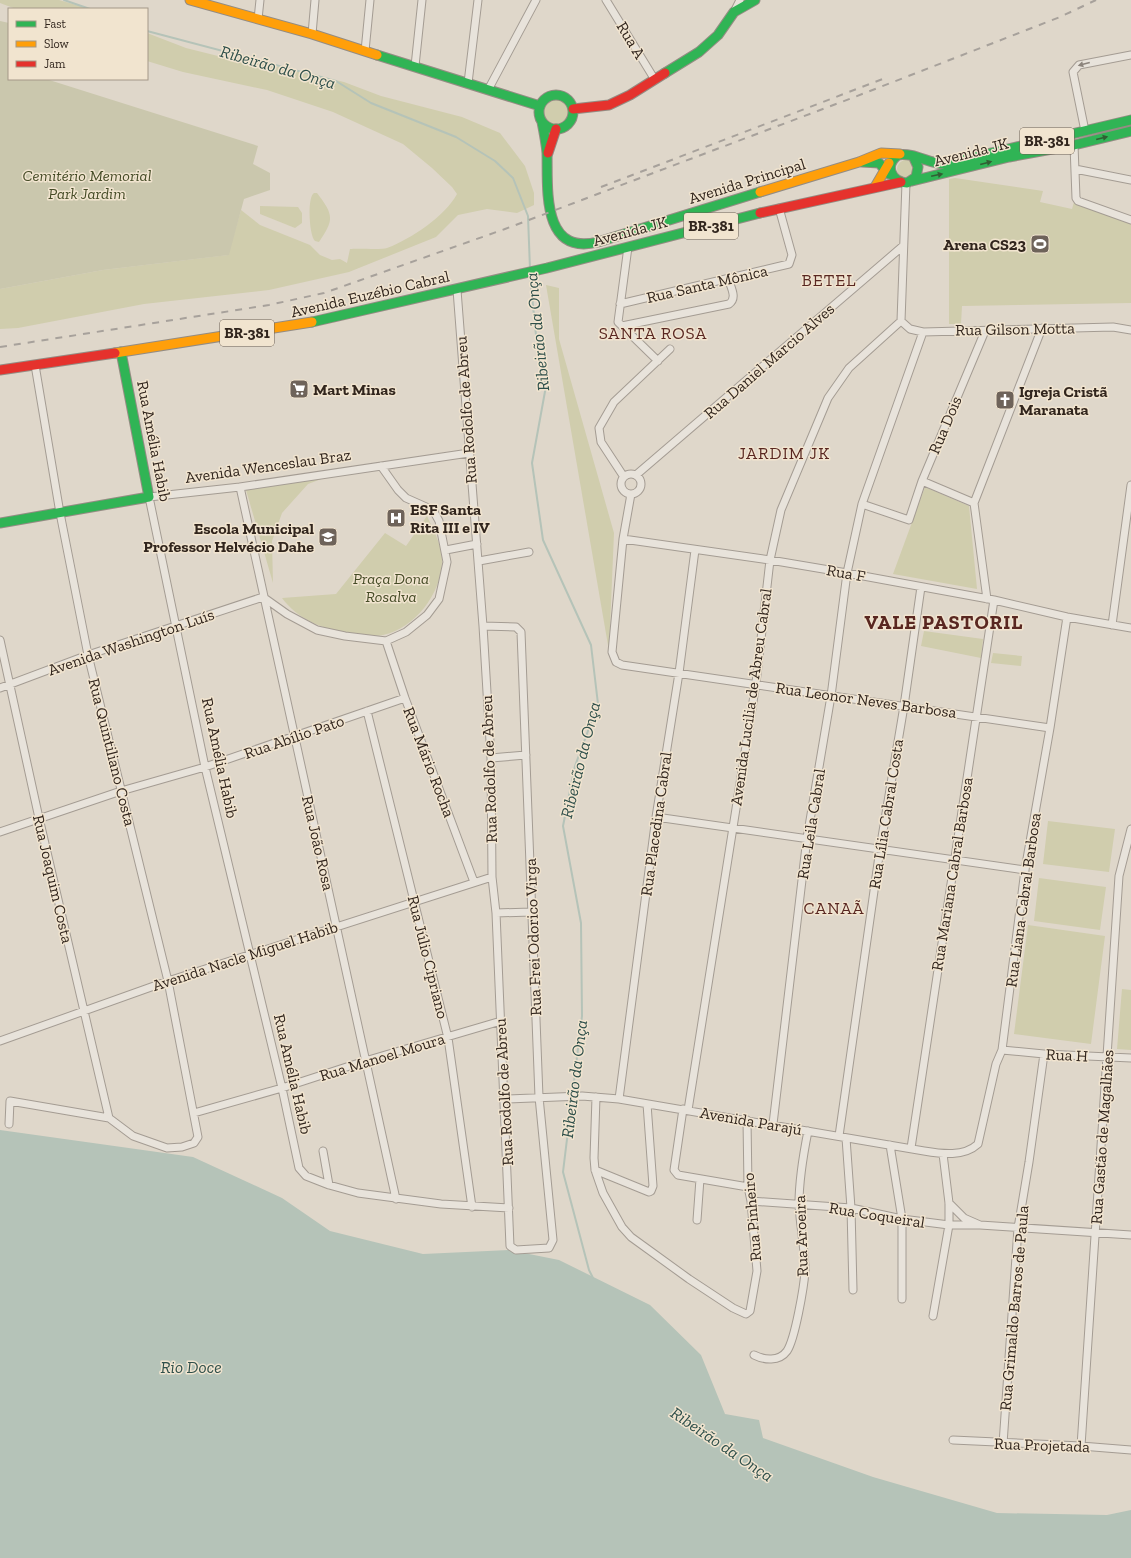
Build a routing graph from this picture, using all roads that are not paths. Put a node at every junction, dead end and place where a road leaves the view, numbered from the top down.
1 (190, 0) edge
2 (260, 0) edge
3 (315, 0) edge
4 (370, 0) edge
5 (422, 0) edge
6 (478, 0) edge
7 (530, 0) edge
8 (536, 0) edge
9 (606, 0) edge
10 (740, 0) edge
11 (755, 0) edge
12 (208, 3) edge
13 (734, 12) junction
14 (528, 14) junction
15 (258, 19) junction
16 (312, 34) junction
17 (1131, 48) edge
18 (365, 52) junction
19 (1131, 55) edge
20 (1122, 56) junction
21 (415, 66) junction
22 (655, 80) junction
23 (468, 83) junction
24 (488, 90) junction
25 (540, 106) junction
26 (573, 109) junction
27 (1131, 120) edge
28 (542, 122) junction
29 (556, 129) junction
30 (1085, 131) junction
31 (1131, 131) edge
32 (1074, 145) junction
33 (913, 156) junction
34 (547, 157) junction
35 (897, 157) junction
36 (859, 162) junction
37 (1075, 168) junction
38 (885, 169) junction
39 (1131, 180) edge
40 (903, 181) junction
41 (875, 187) junction
42 (780, 208) junction
43 (1131, 220) edge
44 (903, 246) junction
45 (628, 247) junction
46 (509, 277) joint
47 (728, 278) junction
48 (457, 290) junction
49 (620, 304) junction
50 (901, 322) junction
51 (622, 326) junction
52 (1042, 328) junction
53 (1131, 330) edge
54 (985, 331) junction
55 (923, 332) junction
56 (670, 349) dead end
57 (121, 352) junction
58 (658, 360) junction
59 (35, 365) junction
60 (0, 370) edge
61 (469, 453) junction
62 (381, 466) junction
63 (636, 475) junction
64 (624, 477) junction
65 (922, 481) junction
66 (1131, 485) edge
67 (240, 487) junction
68 (631, 494) junction
69 (149, 497) junction
70 (974, 503) junction
71 (862, 504) junction
72 (60, 513) junction
73 (0, 523) edge
74 (623, 539) junction
75 (477, 544) junction
76 (446, 550) junction
77 (694, 550) junction
78 (529, 552) dead end
79 (770, 560) junction
80 (478, 561) junction
81 (848, 573) junction
82 (921, 587) junction
83 (263, 597) junction
84 (991, 599) junction
85 (1067, 617) junction
86 (177, 625) junction
87 (1112, 625) junction
88 (483, 626) junction
89 (1131, 628) edge
90 (0, 640) edge
91 (386, 641) junction
92 (88, 655) junction
93 (679, 673) junction
94 (756, 683) junction
95 (11, 685) junction
96 (0, 688) edge
97 (831, 696) junction
98 (405, 698) junction
99 (904, 706) junction
100 (367, 712) junction
101 (976, 716) junction
102 (1050, 728) junction
103 (295, 737) junction
104 (526, 755) junction
105 (491, 758) junction
106 (205, 767) junction
107 (121, 791) junction
108 (656, 817) junction
109 (39, 818) junction
110 (731, 828) junction
111 (1131, 829) edge
112 (0, 832) edge
113 (807, 838) junction
114 (880, 849) junction
115 (954, 860) junction
116 (1025, 870) junction
117 (492, 877) junction
118 (474, 882) junction
119 (415, 902) junction
120 (531, 912) junction
121 (496, 913) junction
122 (337, 926) junction
123 (250, 954) junction
124 (168, 981) junction
125 (84, 1011) junction
126 (501, 1022) junction
127 (0, 1038) edge
128 (448, 1038) junction
129 (1002, 1050) junction
130 (1044, 1054) junction
131 (1107, 1057) junction
132 (1131, 1058) edge
133 (366, 1061) junction
134 (282, 1088) junction
135 (539, 1097) junction
136 (596, 1097) junction
137 (505, 1099) junction
138 (619, 1099) junction
139 (647, 1104) junction
140 (685, 1110) junction
141 (194, 1113) junction
142 (109, 1118) junction
143 (747, 1120) junction
144 (9, 1124) dead end
145 (773, 1124) junction
146 (808, 1131) junction
147 (842, 1137) junction
148 (890, 1145) junction
149 (911, 1148) junction
150 (323, 1151) dead end
151 (943, 1154) junction
152 (595, 1170) junction
153 (700, 1179) junction
154 (329, 1185) junction
155 (748, 1187) junction
156 (396, 1199) junction
157 (751, 1201) junction
158 (949, 1203) junction
159 (799, 1205) junction
160 (472, 1207) junction
161 (509, 1208) junction
162 (851, 1208) junction
163 (902, 1219) junction
164 (697, 1220) dead end
165 (949, 1225) junction
166 (980, 1225) junction
167 (1018, 1228) junction
168 (1095, 1233) junction
169 (1131, 1235) edge
170 (512, 1248) joint
171 (853, 1290) dead end
172 (902, 1298) dead end
173 (932, 1316) dead end
174 (754, 1355) dead end
175 (953, 1440) dead end
176 (1003, 1444) junction
177 (1081, 1446) junction
178 (1131, 1450) edge

1 - 12 street
2 - 15 street
3 - 16 street
4 - 18 street
5 - 21 street
6 - 23 street
7 - 14 street
8 - 14 street
9 - 22 street, Rua A
10 - 13 street
11 - 13 street
12 - 15 street
13 - 22 street
14 - 24 street
15 - 16 street
16 - 18 street
17 - 20 street
18 - 21 street
19 - 20 street
20 -> 30 street
21 - 23 street
22 - 26 street
23 - 24 street
24 - 25 street
25 - 26 street
25 - 28 street
26 - 29 street
27 - 30 street, Avenida JK / BR-381
28 - 29 street
28 - 34 street, Avenida Principal
29 - 34 street, Avenida Principal
30 - 33 street, Avenida JK / BR-381
32 -> 31 street, Avenida JK / BR-381
32 - 37 street
40 -> 32 street, Avenida JK / BR-381
33 - 35 street, BR-381
33 - 40 street
34 - 36 street, Avenida Principal
35 - 36 street, Avenida Principal
35 - 38 street
35 - 40 street
36 - 38 street, Avenida Principal
37 - 39 street
37 - 43 street
38 - 40 street, Avenida Principal
38 - 41 street
40 - 41 street, Avenida JK / BR-381
40 - 44 street
41 - 42 street, Avenida JK / BR-381
42 - 45 street, Avenida JK / BR-381
42 - 47 street, Rua Santa Mônica
44 - 50 street
44 - 63 street, Rua Daniel Marcio Alves
45 - 46 street, Avenida JK / BR-381
45 - 49 street
46 - 48 street, Avenida Euzébio Cabral / BR-381
47 - 49 street, Rua Santa Mônica
47 - 51 street
48 - 57 street, Avenida Euzébio Cabral / BR-381
48 - 61 street, Rua Rodolfo de Abreu
49 - 51 street
50 - 55 street, Rua Gilson Motta
50 - 79 street, Avenida Lucilia de Abreu Cabral
51 - 58 street
52 - 53 street, Rua Gilson Motta
52 - 54 street, Rua Gilson Motta
52 - 70 street
54 - 55 street, Rua Gilson Motta
54 - 65 street, Rua Dois
55 - 71 street, Rua Leila Cabral
56 - 58 street
57 - 59 street, Avenida Euzébio Cabral / BR-381
57 - 69 street, Rua Amélia Habib
58 - 64 street
59 - 60 street, Avenida Euzébio Cabral / BR-381
59 - 72 street, Rua Quintiliano Costa
61 - 62 street, Avenida Wenceslau Braz
61 - 75 street, Rua Rodolfo de Abreu
62 - 67 street, Avenida Wenceslau Braz
62 - 76 street
63 - 64 street
63 - 68 street
64 - 68 street
65 - 70 street
65 - 71 street, Rua Dois
66 - 87 street
67 - 69 street, Avenida Wenceslau Braz
67 - 83 street, Rua João Rosa
68 - 74 street
69 - 72 street, Avenida Wenceslau Braz
69 - 86 street, Rua Amélia Habib
70 - 84 street, Rua Mariana Cabral Barbosa
71 - 81 street, Rua Leila Cabral
72 - 73 street, Avenida Wenceslau Braz
72 - 92 street, Rua Quintiliano Costa
74 - 77 street, Rua F
74 - 93 street, Rua Leonor Neves Barbosa
75 - 76 street
75 - 80 street, Rua Rodolfo de Abreu
76 - 91 street
77 - 79 street, Rua F
77 - 93 street, Rua Placedina Cabral
78 - 80 street
79 - 81 street, Rua F
79 - 94 street, Avenida Lucilia de Abreu Cabral
80 - 88 street, Rua Rodolfo de Abreu
81 - 82 street, Rua F
81 - 97 street, Rua Leila Cabral
82 - 84 street, Rua F
82 - 99 street, Rua Lília Cabral Costa
83 - 86 street, Avenida Washington Luís
83 - 91 street
83 - 103 street, Rua João Rosa
84 - 85 street, Rua F
84 - 101 street, Rua Mariana Cabral Barbosa
85 - 87 street, Rua F
85 - 102 street, Rua Liana Cabral Barbosa
86 - 92 street, Avenida Washington Luís
86 - 106 street, Rua Amélia Habib
87 - 89 street, Rua F
88 - 104 street, Rua Frei Odorico Virga
88 - 105 street, Rua Rodolfo de Abreu
90 - 95 street, Rua Joaquim Costa
91 - 98 street, Rua Mário Rocha
92 - 95 street, Avenida Washington Luís
92 - 107 street, Rua Quintiliano Costa
93 - 94 street, Rua Leonor Neves Barbosa
93 - 108 street, Rua Placedina Cabral
94 - 97 street, Rua Leonor Neves Barbosa
94 - 110 street, Avenida Lucilia de Abreu Cabral
95 - 96 street, Avenida Washington Luís
95 - 109 street, Rua Joaquim Costa
97 - 99 street, Rua Leonor Neves Barbosa
97 - 113 street, Rua Leila Cabral
98 - 100 street, Rua Abílio Pato
98 - 118 street, Rua Mário Rocha
99 - 101 street, Rua Leonor Neves Barbosa
99 - 114 street, Rua Lília Cabral Costa
100 - 103 street, Rua Abílio Pato
100 - 119 street, Rua Júlio Cipriano
101 - 102 street, Rua Leonor Neves Barbosa
101 - 115 street, Rua Mariana Cabral Barbosa
102 - 116 street, Rua Liana Cabral Barbosa
103 - 106 street, Rua Abílio Pato
103 - 122 street, Rua João Rosa
104 - 105 street
104 - 120 street, Rua Frei Odorico Virga
105 - 117 street, Rua Rodolfo de Abreu
106 - 107 street, Rua Abílio Pato
106 - 123 street, Rua Amélia Habib
107 - 109 street, Rua Abílio Pato
107 - 124 street, Rua Quintiliano Costa
108 - 110 street
108 - 138 street, Rua Placedina Cabral
109 - 112 street, Rua Abílio Pato
109 - 125 street, Rua Joaquim Costa
110 - 113 street
110 - 140 street, Avenida Lucilia de Abreu Cabral
111 - 131 street, Rua Gastão de Magalhães
113 - 114 street
113 - 145 street, Rua Leila Cabral
114 - 115 street
114 - 147 street, Rua Lília Cabral Costa
115 - 116 street
115 - 149 street, Rua Mariana Cabral Barbosa
116 - 129 street, Rua Liana Cabral Barbosa
117 - 118 street, Avenida Nacle Miguel Habib
117 - 121 street, Rua Rodolfo de Abreu
118 - 119 street, Avenida Nacle Miguel Habib
119 - 122 street, Avenida Nacle Miguel Habib
119 - 128 street, Rua Júlio Cipriano
120 - 121 street
120 - 135 street, Rua Frei Odorico Virga
121 - 126 street, Rua Rodolfo de Abreu
122 - 123 street, Avenida Nacle Miguel Habib
122 - 133 street, Rua João Rosa
123 - 124 street, Avenida Nacle Miguel Habib
123 - 134 street, Rua Amélia Habib
124 - 125 street, Avenida Nacle Miguel Habib
124 - 141 street, Rua Quintiliano Costa
125 - 127 street, Avenida Nacle Miguel Habib
125 - 142 street, Rua Joaquim Costa
126 - 128 street, Rua Manoel Moura
126 - 137 street, Rua Rodolfo de Abreu
128 - 133 street, Rua Manoel Moura
128 - 160 street, Rua Júlio Cipriano
129 - 130 street, Rua H
129 - 151 street, Rua Liana Cabral Barbosa
130 - 131 street, Rua H
130 - 167 street, Rua Grimaldo Barros de Paula
131 - 132 street, Rua H
131 - 168 street, Rua Gastão de Magalhães
133 - 134 street, Rua Manoel Moura
133 - 156 street, Rua João Rosa
134 - 141 street, Rua Manoel Moura
134 - 154 street, Rua Amélia Habib
135 - 136 street, Avenida Parajú
135 - 137 street, Avenida Parajú
135 - 170 street, Rua Frei Odorico Virga
136 - 138 street, Avenida Parajú
136 - 152 street
137 - 161 street, Rua Rodolfo de Abreu
138 - 139 street, Avenida Parajú
139 - 140 street, Avenida Parajú
139 - 152 street
140 - 143 street, Avenida Parajú
140 - 153 street, Avenida Lucilia de Abreu Cabral
141 - 142 street, Rua Quintiliano Costa
142 - 144 street
143 - 145 street, Avenida Parajú
143 - 155 street, Rua Pinheiro
145 - 146 street, Avenida Parajú
146 - 147 street, Avenida Parajú
146 - 159 street, Rua Aroeira
147 - 148 street, Avenida Parajú
147 - 162 street, Rua Lília Cabral Costa
148 - 149 street, Avenida Parajú
148 - 163 street
149 - 151 street, Avenida Parajú
150 - 154 street
151 - 158 street
152 - 157 street, Rua Pinheiro
153 - 155 street
153 - 164 street
154 - 156 street
155 - 157 street, Rua Pinheiro
156 - 160 street
157 - 159 street, Rua Coqueiral
158 - 165 street
158 - 166 street
159 - 162 street, Rua Coqueiral
159 - 174 street, Rua Aroeira
160 - 161 street
161 - 170 street, Rua Rodolfo de Abreu
162 - 163 street, Rua Coqueiral
162 - 171 street, Rua Lília Cabral Costa
163 - 165 street, Rua Coqueiral
163 - 172 street
165 - 166 street, Rua Coqueiral
165 - 173 street
166 - 167 street, Rua Coqueiral
167 - 168 street, Rua Coqueiral
167 - 176 street, Rua Grimaldo Barros de Paula
168 - 169 street, Rua Coqueiral
168 - 177 street, Rua Gastão de Magalhães
175 - 176 street, Rua Projetada
176 - 177 street, Rua Projetada
177 - 178 street, Rua Projetada

